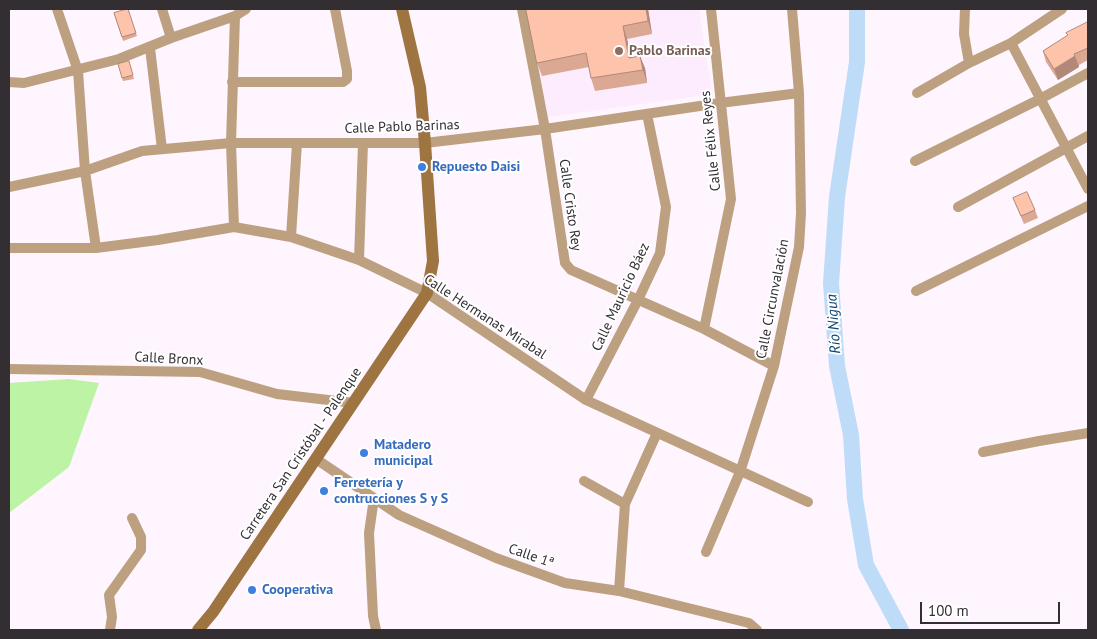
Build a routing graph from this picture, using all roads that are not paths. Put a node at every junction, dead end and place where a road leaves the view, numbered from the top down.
1 (57, 9) edge
2 (162, 9) edge
3 (246, 9) edge
4 (334, 9) edge
5 (402, 9) edge
6 (522, 9) edge
7 (711, 9) edge
8 (792, 9) edge
9 (965, 9) edge
10 (1062, 9) edge
11 (235, 16) junction
12 (171, 38) junction
13 (1011, 43) junction
14 (150, 48) junction
15 (968, 63) junction
16 (78, 71) junction
17 (1088, 73) edge
18 (9, 82) edge
19 (232, 82) junction
20 (799, 93) junction
21 (917, 93) dead end
22 (1040, 99) junction
23 (720, 103) junction
24 (647, 114) junction
25 (545, 129) junction
26 (1088, 136) edge
27 (231, 143) junction
28 (297, 143) junction
29 (363, 143) junction
30 (425, 143) junction
31 (162, 149) junction
32 (1066, 149) junction
33 (915, 161) dead end
34 (85, 171) junction
35 (9, 187) edge
36 (1088, 189) edge
37 (1088, 206) edge
38 (958, 207) dead end
39 (234, 227) junction
40 (291, 237) junction
41 (9, 248) edge
42 (96, 248) junction
43 (359, 260) junction
44 (916, 291) dead end
45 (427, 293) junction
46 (638, 300) junction
47 (704, 329) junction
48 (774, 366) junction
49 (9, 369) edge
50 (586, 400) junction
51 (354, 403) junction
52 (1088, 433) edge
53 (658, 434) junction
54 (983, 452) dead end
55 (316, 459) junction
56 (740, 472) junction
57 (584, 481) dead end
58 (374, 498) junction
59 (808, 502) dead end
60 (625, 504) junction
61 (132, 518) dead end
62 (706, 552) dead end
63 (619, 591) junction
64 (110, 630) edge
65 (198, 630) edge
66 (376, 630) edge
67 (757, 630) edge

1 - 16 street
2 - 12 street
3 - 11 street
4 - 19 street
5 - 30 main road
6 - 25 street, Calle Cristo Rey
7 - 23 street, Calle Félix Reyes
8 - 20 street, Calle Circunvalación
9 - 15 street
10 - 13 street
11 - 12 street
11 - 19 street
12 - 14 street
13 - 15 street
13 - 22 street
14 - 16 street
14 - 31 street
15 - 21 street
16 - 18 street
16 - 34 street
17 - 22 street
19 - 27 street
20 - 23 street, Calle Pablo Barinas
20 - 48 street, Calle Circunvalación
22 - 32 street
22 - 33 street
23 - 24 street, Calle Pablo Barinas
23 - 47 street, Calle Félix Reyes
24 - 25 street, Calle Pablo Barinas
24 - 46 street, Calle Mauricio Báez
25 - 30 street, Calle Pablo Barinas
25 - 46 street, Calle Cristo Rey
26 - 32 street
27 - 28 street, Calle Pablo Barinas
27 - 31 street, Calle Pablo Barinas
27 - 39 street
28 - 29 street, Calle Pablo Barinas
28 - 40 street
29 - 30 street, Calle Pablo Barinas
29 - 43 street
30 - 45 main road
31 - 34 street, Calle Pablo Barinas
32 - 36 street
32 - 38 street
34 - 35 street, Calle Pablo Barinas
34 - 42 street
37 - 44 street
39 - 40 street, Calle Hermanas Mirabal
39 - 42 street, Calle Hermanas Mirabal
40 - 43 street, Calle Hermanas Mirabal
41 - 42 street, Calle Hermanas Mirabal
43 - 45 street, Calle Hermanas Mirabal
45 - 50 street, Calle Hermanas Mirabal
45 - 51 main road, Carretera San Cristóbal - Palenque
46 - 47 street, Calle Cristo Rey
46 - 50 street, Calle Mauricio Báez
47 - 48 street, Calle Cristo Rey
48 - 56 street, Calle Circunvalación
49 - 51 street, Calle Bronx
50 - 53 street, Calle Hermanas Mirabal
51 - 55 main road, Carretera San Cristóbal - Palenque
52 - 54 street
53 - 56 street, Calle Hermanas Mirabal
53 - 60 street
55 - 58 street, Calle 1ª
55 - 65 main road, Carretera San Cristóbal - Palenque
56 - 59 street, Calle Hermanas Mirabal
56 - 62 street, Calle Circunvalación
57 - 60 street
58 - 63 street, Calle 1ª
58 - 66 street
60 - 63 street
61 - 64 street
63 - 67 street, Calle 1ª

